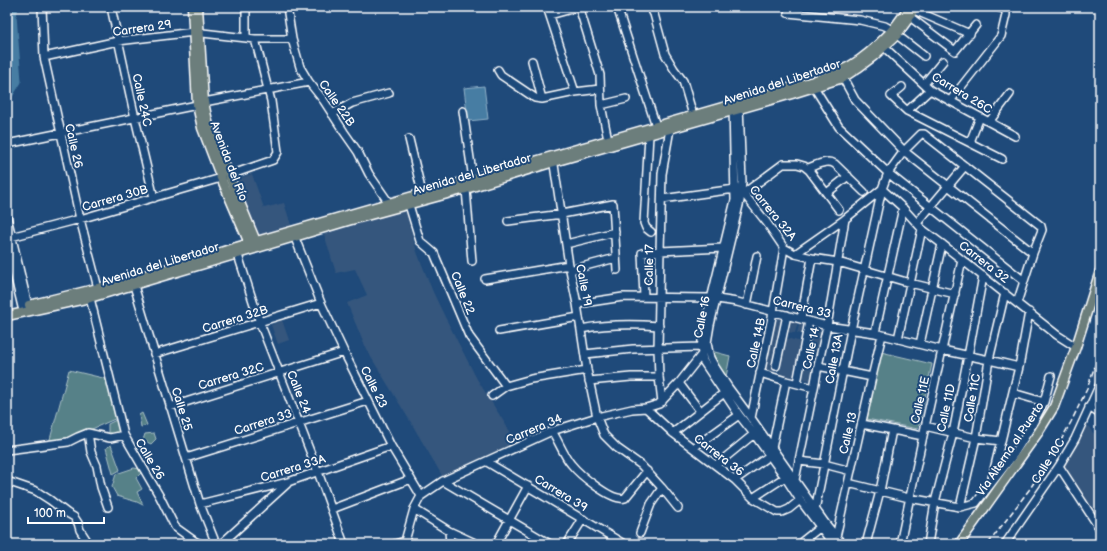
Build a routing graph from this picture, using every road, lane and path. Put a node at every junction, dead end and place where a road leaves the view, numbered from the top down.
1 (42, 7) edge
2 (111, 7) edge
3 (192, 7) edge
4 (198, 7) edge
5 (246, 7) edge
6 (287, 7) edge
7 (579, 7) edge
8 (617, 7) edge
9 (650, 7) edge
10 (997, 7) edge
11 (912, 10) edge
12 (788, 13) dead end
13 (976, 25) dead end
14 (197, 32) junction
15 (894, 32) junction
16 (970, 34) junction
17 (246, 38) junction
18 (292, 38) junction
19 (255, 39) junction
20 (118, 41) junction
21 (884, 47) junction
22 (924, 56) dead end
23 (44, 57) junction
24 (532, 61) dead end
25 (943, 62) dead end
26 (498, 70) dead end
27 (843, 78) junction
28 (309, 82) junction
29 (814, 87) junction
30 (902, 87) dead end
31 (927, 87) junction
32 (600, 88) junction
33 (268, 89) junction
34 (575, 92) junction
35 (389, 93) dead end
36 (1010, 94) dead end
37 (542, 99) junction
38 (626, 99) dead end
39 (950, 101) junction
40 (201, 104) junction
41 (601, 105) junction
42 (736, 106) junction
43 (463, 111) dead end
44 (907, 111) junction
45 (332, 114) junction
46 (693, 115) junction
47 (980, 117) junction
48 (135, 118) junction
49 (989, 122) junction
50 (656, 126) junction
51 (670, 129) junction
52 (60, 133) junction
53 (649, 135) junction
54 (1015, 136) dead end
55 (409, 139) dead end
56 (608, 140) junction
57 (970, 142) junction
58 (7, 144) edge
59 (904, 151) junction
60 (553, 159) junction
61 (1002, 159) dead end
62 (965, 166) junction
63 (808, 168) junction
64 (888, 172) junction
65 (848, 176) junction
66 (225, 177) junction
67 (473, 178) junction
68 (949, 185) junction
69 (466, 189) junction
70 (882, 189) junction
71 (740, 191) junction
72 (864, 192) dead end
73 (422, 193) junction
74 (827, 193) junction
75 (154, 198) junction
76 (662, 199) junction
77 (389, 203) junction
78 (409, 205) junction
79 (931, 206) junction
80 (903, 208) junction
81 (839, 210) dead end
82 (562, 214) junction
83 (7, 217) edge
84 (80, 219) junction
85 (845, 219) junction
86 (508, 221) dead end
87 (919, 226) junction
88 (615, 232) junction
89 (651, 232) dead end
90 (9, 238) edge
91 (295, 238) junction
92 (7, 244) edge
93 (566, 244) junction
94 (942, 244) junction
95 (254, 245) junction
96 (723, 248) junction
97 (784, 248) junction
98 (236, 250) junction
99 (660, 251) junction
100 (1033, 252) junction
101 (795, 254) junction
102 (757, 256) dead end
103 (616, 258) junction
104 (812, 258) junction
105 (962, 260) junction
106 (472, 261) dead end
107 (838, 262) junction
108 (569, 268) junction
109 (864, 269) junction
110 (617, 270) dead end
111 (1100, 271) edge
112 (887, 276) junction
113 (983, 276) junction
114 (485, 279) dead end
115 (133, 282) junction
116 (1024, 282) junction
117 (910, 283) junction
118 (98, 288) junction
119 (932, 288) junction
120 (1005, 293) junction
121 (955, 294) junction
122 (644, 297) junction
123 (659, 297) junction
124 (90, 298) junction
125 (713, 299) junction
126 (321, 303) junction
127 (1017, 303) junction
128 (577, 304) junction
129 (747, 305) junction
130 (26, 309) junction
131 (7, 310) edge
132 (773, 312) junction
133 (1029, 312) junction
134 (787, 315) junction
135 (7, 316) edge
136 (579, 317) junction
137 (801, 319) junction
138 (809, 321) junction
139 (260, 323) junction
140 (658, 326) junction
141 (827, 326) junction
142 (581, 329) junction
143 (851, 330) junction
144 (499, 331) dead end
145 (879, 334) junction
146 (898, 339) junction
147 (920, 344) junction
148 (1076, 347) junction
149 (658, 348) junction
150 (702, 350) junction
151 (942, 350) junction
152 (344, 352) junction
153 (154, 354) junction
154 (585, 354) junction
155 (968, 356) junction
156 (989, 360) junction
157 (776, 366) dead end
158 (818, 366) junction
159 (1019, 367) junction
160 (587, 370) junction
161 (844, 371) junction
162 (280, 372) junction
163 (760, 374) junction
164 (1051, 376) dead end
165 (659, 377) junction
166 (872, 377) junction
167 (589, 381) junction
168 (786, 381) junction
169 (679, 383) junction
170 (797, 383) junction
171 (1100, 384) edge
172 (506, 386) junction
173 (814, 388) junction
174 (724, 393) junction
175 (1013, 393) junction
176 (492, 396) dead end
177 (368, 400) junction
178 (662, 402) junction
179 (1044, 402) junction
180 (170, 406) junction
181 (1089, 407) junction
182 (646, 408) junction
183 (700, 411) junction
184 (739, 414) junction
185 (1100, 414) edge
186 (597, 418) junction
187 (751, 418) junction
188 (299, 422) junction
189 (862, 424) junction
190 (925, 426) junction
191 (892, 430) junction
192 (552, 431) junction
193 (88, 433) junction
194 (673, 433) junction
195 (953, 433) junction
196 (754, 434) junction
197 (124, 435) junction
198 (922, 436) junction
199 (976, 438) junction
200 (1001, 441) junction
201 (391, 446) junction
202 (693, 448) junction
203 (7, 450) edge
204 (771, 451) junction
205 (186, 458) junction
206 (799, 461) junction
207 (487, 462) junction
208 (824, 464) junction
209 (716, 465) junction
210 (1059, 466) junction
211 (647, 471) junction
212 (851, 471) junction
213 (318, 472) junction
214 (785, 477) junction
215 (411, 479) junction
216 (735, 480) junction
217 (795, 480) junction
218 (7, 481) edge
219 (443, 481) junction
220 (288, 482) junction
221 (848, 483) junction
222 (991, 485) junction
223 (528, 486) junction
224 (662, 488) junction
225 (880, 491) junction
226 (421, 496) junction
227 (753, 498) junction
228 (909, 498) junction
229 (800, 500) junction
230 (935, 502) junction
231 (200, 504) junction
232 (108, 507) dead end
233 (960, 507) junction
234 (678, 508) dead end
235 (332, 509) junction
236 (414, 509) junction
237 (815, 510) junction
238 (583, 519) junction
239 (509, 520) junction
240 (823, 525) junction
241 (1100, 529) edge
242 (449, 531) junction
243 (640, 533) dead end
244 (836, 537) junction
245 (405, 543) edge
246 (1006, 543) edge
247 (89, 544) edge
248 (201, 544) edge
249 (216, 544) edge
250 (221, 544) edge
251 (344, 544) edge
252 (395, 544) edge
253 (450, 544) edge
254 (476, 544) edge
255 (496, 544) edge
256 (550, 544) edge
257 (567, 544) edge
258 (624, 544) edge
259 (799, 544) edge
260 (833, 544) edge
261 (842, 544) edge
262 (866, 544) edge
263 (900, 544) edge
264 (928, 544) edge
265 (959, 544) edge

1 - 23 street, Calle 26
2 - 20 street, Calle 24C
3 - 14 main road, Avenida del Río
4 - 14 main road, Avenida del Río
5 - 17 street
6 - 18 street, Calle 22B
7 - 32 street
7 - 34 street
8 - 50 street
9 - 46 street
10 - 39 street
11 - 15 main road, Avenida del Libertador
11 - 16 street
11 - 16 street
12 - 15 street
13 - 16 street
14 - 17 street, Carrera 29
14 - 20 street, Carrera 29
14 - 40 main road, Avenida del Río
15 - 21 main road, Avenida del Libertador
15 - 22 street
15 - 42 main road, Avenida del Libertador
17 - 19 street, Carrera 29
18 - 19 street, Carrera 29
18 - 28 street, Calle 22B
19 - 33 street, Carrera 30B
20 - 23 street, Carrera 29
20 - 48 street, Calle 24C
21 - 27 main road, Avenida del Libertador
21 - 31 street, Carrera 26C
23 - 52 street, Calle 26
24 - 37 street
25 - 31 street
26 - 37 street
27 - 29 main road, Avenida del Libertador
27 - 59 street
28 - 33 street
28 - 45 street, Calle 22B
29 - 42 main road, Avenida del Libertador
29 - 64 street
30 - 44 street
31 - 39 street, Carrera 26C
31 - 44 street
32 - 34 street
32 - 41 street
33 - 40 street
33 - 66 street, Carrera 30B
34 - 37 street
35 - 45 street
36 - 49 street
38 - 41 street
39 - 47 street, Carrera 26C
40 - 48 street
40 - 66 main road, Avenida del Río
41 - 56 street
42 - 46 main road, Avenida del Libertador
42 - 51 main road, Avenida del Libertador
42 - 71 street, Calle 16
43 - 67 street
44 - 57 street
45 - 77 street, Calle 22B
46 - 50 main road, Avenida del Libertador
47 - 49 street, Carrera 26C
47 - 57 street
48 - 52 street
48 - 75 street, Calle 24C
49 - 54 street, Carrera 26C
50 - 56 main road, Avenida del Libertador
51 - 53 main road, Avenida del Libertador
51 - 76 street, Calle 17
52 - 58 street
52 - 84 street, Calle 26
53 - 60 main road, Avenida del Libertador
53 - 89 street
55 - 73 street
56 - 60 main road, Avenida del Libertador
57 - 61 street
59 - 62 street, Calle 13A
59 - 64 street, Calle 13A
59 - 68 street
60 - 67 main road, Avenida del Libertador
60 - 69 main road, Avenida del Libertador
60 - 82 street, Calle 19
62 - 68 street
62 - 100 street
63 - 65 street
63 - 71 street
63 - 74 street
64 - 70 street, Calle 13A
64 - 79 street
65 - 72 street
65 - 74 street
66 - 75 street, Carrera 30B
66 - 95 main road, Avenida del Río
67 - 73 main road, Avenida del Libertador
68 - 79 street
68 - 100 street
69 - 78 main road, Avenida del Libertador
69 - 106 street
70 - 80 street, Carrera 32
70 - 85 street
70 - 109 street, Calle 13A
71 - 76 street, Carrera 32A
71 - 96 street, Calle 16
71 - 97 street, Carrera 32A
71 - 125 street, Calle 16
73 - 77 main road, Avenida del Libertador
74 - 81 street
75 - 84 street, Carrera 30B
76 - 99 street, Calle 17
77 - 95 main road, Avenida del Libertador
78 - 91 main road, Avenida del Libertador
78 - 172 street, Calle 22
79 - 87 street
79 - 116 street
80 - 87 street, Carrera 32
80 - 112 street, Calle 13
82 - 86 street
82 - 88 street
82 - 93 street, Calle 19
83 - 90 street
84 - 90 street, Carrera 30B
84 - 118 street, Calle 26
85 - 101 street
85 - 107 street, Calle 14
87 - 94 street, Carrera 32
87 - 117 street
88 - 93 street
88 - 103 street
90 - 130 street
91 - 95 main road, Avenida del Libertador
91 - 126 street, Calle 23
92 - 130 street
93 - 108 street, Calle 19
94 - 105 street, Carrera 32
94 - 119 street
95 - 98 main road, Avenida del Libertador
96 - 99 street
96 - 125 street, Calle 16
97 - 101 street, Carrera 32A
97 - 132 street, Calle 14B
98 - 115 main road, Avenida del Libertador
98 - 139 street, Calle 24
99 - 122 street
99 - 123 street, Calle 17
100 - 116 street
101 - 104 street, Carrera 32A
102 - 129 street
103 - 108 street
103 - 110 street
104 - 107 street, Carrera 32A
104 - 137 street
105 - 113 street, Carrera 32
105 - 121 street, Calle 11E
107 - 109 street, Carrera 32A
107 - 141 street, Calle 14
108 - 114 street
108 - 128 street, Calle 19
109 - 112 street, Carrera 32A
109 - 143 street, Calle 13A
111 - 148 main road, Vía Alterna al Puerto
112 - 117 street, Carrera 32A
112 - 145 street, Calle 13
113 - 120 street, Carrera 32
113 - 155 street, Calle 11D
115 - 118 main road, Avenida del Libertador
115 - 124 main road, Avenida del Libertador
115 - 153 street, Calle 25
116 - 127 street
117 - 119 street, Carrera 32A
117 - 146 street
118 - 130 main road, Avenida del Libertador
119 - 121 street, Carrera 32A
119 - 147 street
120 - 127 street, Carrera 32
120 - 156 street, Calle 11C
121 - 151 street, Calle 11E
122 - 123 street, Carrera 33
122 - 128 street, Carrera 33
123 - 125 street, Carrera 33
123 - 140 street, Calle 17
124 - 130 main road, Avenida del Libertador
124 - 197 street, Calle 26
125 - 129 street, Carrera 33
125 - 150 street, Calle 16
125 - 187 street, Calle 16
126 - 139 street, Carrera 32B
126 - 152 street, Calle 23
127 - 133 street, Carrera 32
128 - 136 street, Calle 19
129 - 132 street, Carrera 33
130 - 131 main road, Avenida del Libertador
130 - 135 main road, Avenida del Libertador
132 - 134 street, Carrera 33
132 - 163 street, Calle 14B
133 - 148 street, Carrera 32
133 - 159 street
134 - 137 street, Carrera 33
134 - 157 street
136 - 142 street, Calle 19
136 - 144 street
137 - 138 street, Carrera 33
138 - 141 street, Carrera 33
138 - 170 street
139 - 153 street, Carrera 32B
139 - 162 street, Calle 24
140 - 142 street
140 - 149 street, Calle 17
141 - 143 street, Carrera 33
141 - 158 street, Calle 14
142 - 154 street, Calle 19
143 - 145 street, Carrera 33
143 - 161 street, Calle 13A
145 - 146 street, Carrera 33
145 - 166 street, Calle 13
146 - 147 street, Carrera 33
147 - 151 street, Carrera 33
148 - 265 main road, Vía Alterna al Puerto
149 - 150 street
149 - 154 street
149 - 165 street, Calle 17
150 - 169 street, Calle 16
150 - 174 street, Calle 16
151 - 155 street, Carrera 33
151 - 190 street, Calle 11E
152 - 162 street, Carrera 32C
152 - 177 street, Calle 23
153 - 180 street, Calle 25
154 - 160 street, Calle 19
155 - 156 street, Carrera 33
155 - 195 street, Calle 11D
156 - 159 street, Carrera 33
156 - 199 street, Calle 11C
158 - 161 street
158 - 173 street, Calle 14
159 - 175 street
160 - 167 street, Calle 19
160 - 172 street
161 - 166 street
161 - 208 street, Calle 13A
162 - 180 street, Carrera 32C
162 - 188 street, Calle 24
163 - 168 street
163 - 187 street, Calle 14B
164 - 179 street
165 - 167 street
165 - 178 street, Calle 17
166 - 189 street, Calle 13
167 - 186 street, Calle 19
168 - 170 street
168 - 204 street
169 - 178 street, Calle 16
169 - 183 street
170 - 173 street
171 - 181 street, Calle 10C
172 - 176 street
173 - 206 street, Calle 14
174 - 183 street
174 - 184 street, Calle 16
175 - 179 street
175 - 200 street
177 - 188 street, Carrera 33
177 - 201 street, Calle 23
178 - 182 street, Carrera 34
179 - 222 street
180 - 205 street, Calle 25
181 - 185 street
181 - 210 street, Calle 10C
182 - 186 street, Carrera 34
182 - 194 street, Carrera 36
183 - 194 street
184 - 196 street, Calle 16
184 - 202 street
186 - 192 street, Carrera 34
186 - 211 street, Calle 19
187 - 204 street, Calle 16
188 - 205 street, Carrera 33
188 - 213 street, Calle 24
189 - 191 street
189 - 212 street, Calle 13
190 - 195 street
190 - 198 street, Calle 11E
191 - 198 street
191 - 225 street
192 - 207 street, Carrera 34
192 - 211 street
193 - 197 street
193 - 203 street
193 - 232 street
194 - 202 street, Carrera 36
195 - 199 street
195 - 230 street, Calle 11D
196 - 204 street, Calle 16
196 - 209 street
197 - 248 street, Calle 26
198 - 228 street, Calle 11E
199 - 200 street
199 - 233 street, Calle 11C
200 - 222 street
201 - 213 street, Carrera 33A
201 - 215 street, Calle 23
202 - 209 street, Carrera 36
204 - 214 street, Calle 16
204 - 216 street
204 - 217 street, Calle 16
205 - 231 street, Calle 25
206 - 208 street
206 - 217 street, Calle 14
207 - 219 street, Carrera 34
207 - 223 street, Carrera 39
208 - 212 street
208 - 237 street, Calle 13A
209 - 216 street, Carrera 36
210 - 241 street
210 - 246 street, Calle 10C
211 - 224 street, Calle 19
212 - 221 street, Calle 13
213 - 220 street, Carrera 33A
213 - 235 street, Calle 24
214 - 227 street
214 - 229 street, Calle 16
215 - 226 street, Calle 23
215 - 235 street
216 - 227 street, Carrera 36
217 - 237 street, Calle 16
218 - 247 street
219 - 226 street, Carrera 34
219 - 239 street
220 - 231 street, Carrera 33A
220 - 250 street
221 - 225 street
221 - 244 street, Calle 13
222 - 233 street
223 - 238 street, Carrera 39
223 - 239 street
224 - 234 street, Calle 19
224 - 243 street
225 - 228 street
225 - 262 street
226 - 236 street
227 - 229 street, Carrera 36
228 - 230 street
228 - 263 street, Calle 11E
229 - 240 street, Calle 16
230 - 233 street
230 - 264 street, Calle 11D
231 - 249 street, Calle 25
235 - 251 street, Calle 24
236 - 242 street
236 - 245 street
237 - 240 street, Calle 16
238 - 257 street
238 - 258 street, Carrera 39
239 - 255 street
239 - 256 street
240 - 244 street, Calle 16
240 - 259 street
240 - 260 street, Calle 16
242 - 253 street
242 - 254 street
244 - 261 street, Calle 16
245 - 252 street

